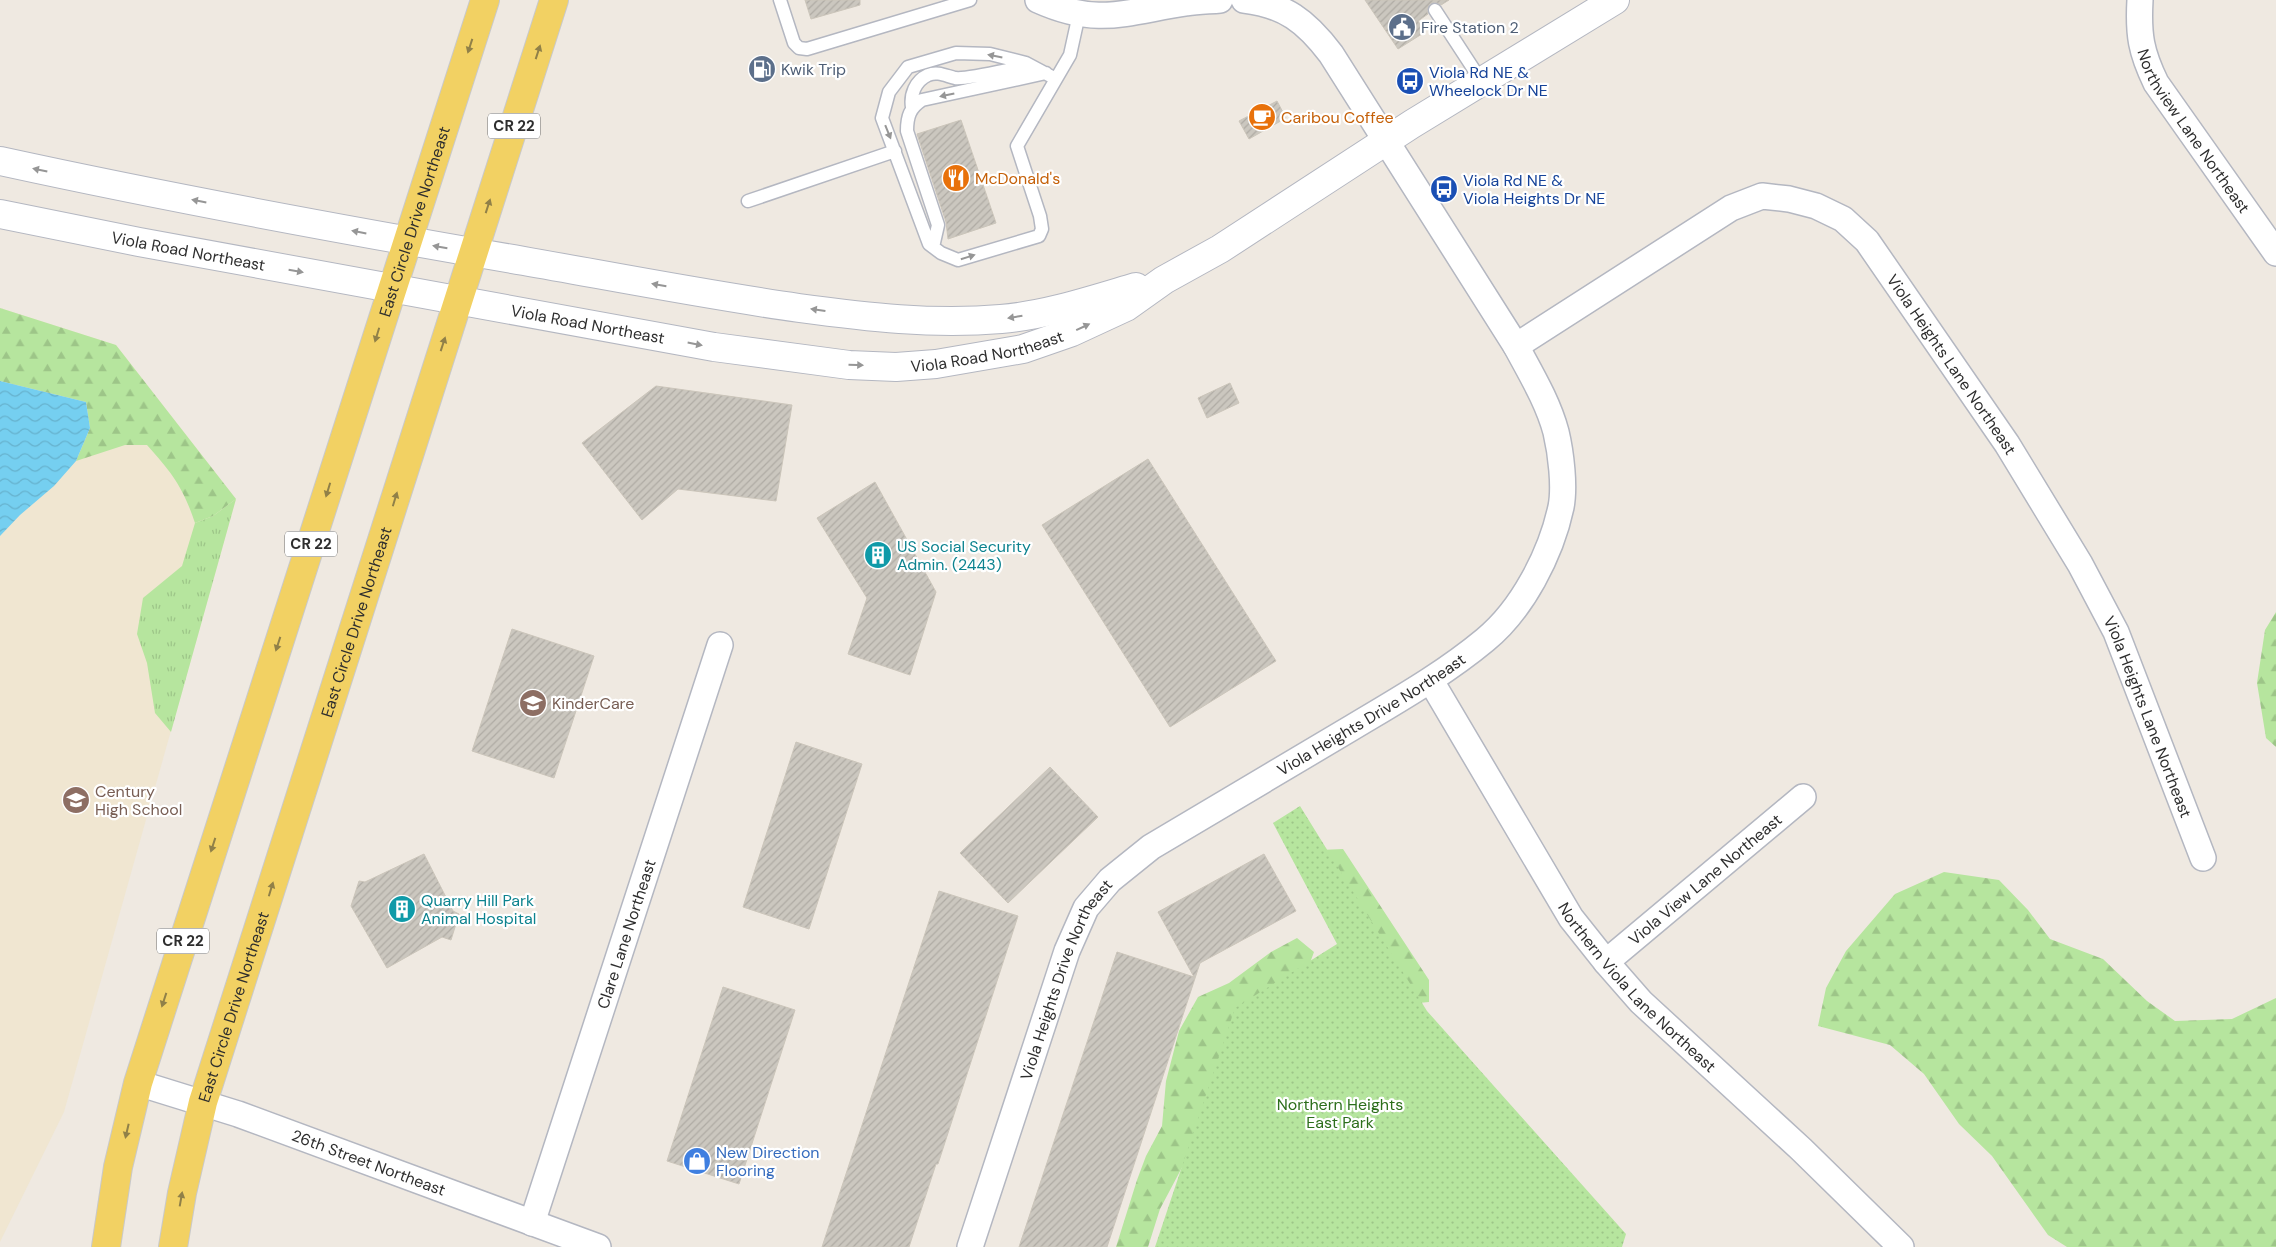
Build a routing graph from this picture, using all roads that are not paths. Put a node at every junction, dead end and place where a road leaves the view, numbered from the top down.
1 (486, 0) edge
2 (554, 0) edge
3 (780, 0) edge
4 (970, 0) edge
5 (1038, 0) edge
6 (1220, 0) edge
7 (1244, 0) edge
8 (1615, 0) edge
9 (2140, 0) edge
10 (1186, 1) edge
11 (950, 3) edge
12 (1435, 10) dead end
13 (1078, 14) junction
14 (1031, 65) junction
15 (1051, 76) junction
16 (1482, 82) junction
17 (912, 107) junction
18 (1386, 142) junction
19 (896, 151) junction
20 (0, 161) edge
21 (748, 201) dead end
22 (0, 214) edge
23 (407, 241) junction
24 (933, 247) junction
25 (474, 253) junction
26 (2276, 253) edge
27 (1164, 280) junction
28 (392, 288) junction
29 (458, 301) junction
30 (1516, 346) junction
31 (720, 645) dead end
32 (1431, 681) junction
33 (1803, 797) dead end
34 (2203, 858) dead end
35 (1606, 962) junction
36 (138, 1083) junction
37 (203, 1102) junction
38 (532, 1223) junction
39 (106, 1247) edge
40 (173, 1247) edge
41 (598, 1247) edge
42 (970, 1247) edge
43 (1901, 1247) edge

1 -> 23 main road, East Circle Drive Northeast / CR 22
25 -> 2 main road, East Circle Drive Northeast / CR 22
3 - 11 lane
4 - 11 lane
5 - 13 street
6 - 10 street
7 - 18 street, Viola Heights Drive Northeast
8 - 16 main road, Viola Road Northeast
9 - 26 street, Northview Lane Northeast
10 - 13 street
12 - 16 lane
13 - 15 lane
14 - 15 lane
14 - 17 lane
14 -> 19 lane
15 -> 17 lane
24 -> 15 lane
16 - 18 main road, Viola Road Northeast
17 - 24 lane
18 - 27 main road, Viola Road Northeast
18 - 30 street, Viola Heights Drive Northeast
19 - 21 lane
19 - 24 lane
23 -> 20 main road, Viola Road Northeast
22 -> 28 main road, Viola Road Northeast
25 -> 23 main road, Viola Road Northeast
23 - 28 main road, East Circle Drive Northeast / CR 22
27 -> 25 main road, Viola Road Northeast
25 - 29 main road, East Circle Drive Northeast / CR 22
29 -> 27 main road, Viola Road Northeast
28 - 29 main road, Viola Road Northeast
28 -> 36 main road, East Circle Drive Northeast / CR 22
37 -> 29 main road, East Circle Drive Northeast / CR 22
30 - 32 street, Viola Heights Drive Northeast
30 - 34 street, Viola Heights Lane Northeast
31 - 38 street, Clare Lane Northeast
32 - 35 street, Northern Viola Lane Northeast
32 - 42 street, Viola Heights Drive Northeast
33 - 35 street, Viola View Lane Northeast
35 - 43 street, Northern Viola Lane Northeast
36 - 37 street, 26th Street Northeast
36 -> 39 main road, East Circle Drive Northeast / CR 22
37 - 38 street, 26th Street Northeast
40 -> 37 main road, East Circle Drive Northeast / CR 22
38 - 41 street, 26th Street Northeast

